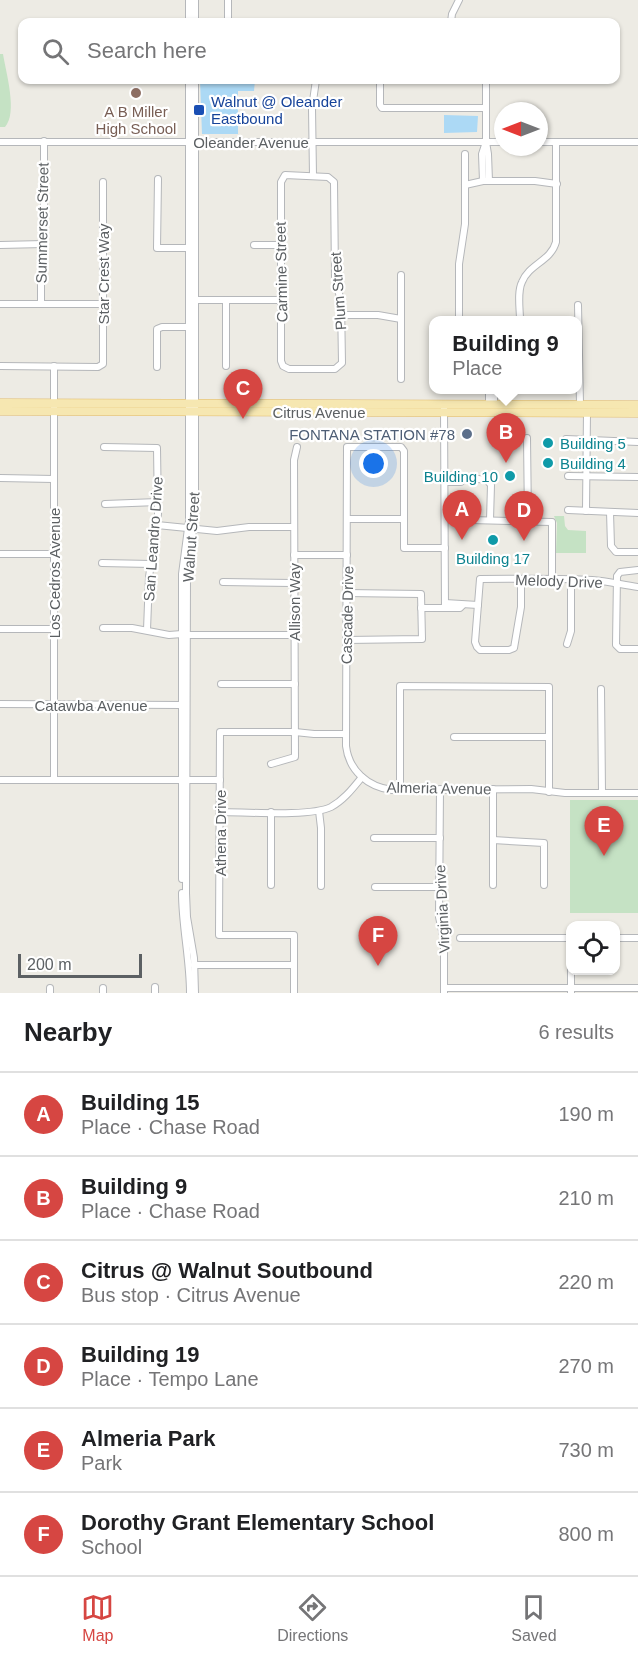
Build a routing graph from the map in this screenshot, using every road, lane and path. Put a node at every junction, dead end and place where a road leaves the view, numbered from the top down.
1 (189, 0) edge
2 (195, 0) edge
3 (228, 0) edge
4 (459, 0) edge
5 (189, 18) edge
6 (195, 18) edge
7 (228, 18) edge
8 (451, 18) edge
9 (189, 84) edge
10 (195, 84) edge
11 (315, 84) edge
12 (380, 84) edge
13 (486, 84) edge
14 (486, 108) junction
15 (44, 141) junction
16 (0, 142) edge
17 (192, 142) junction
18 (313, 142) junction
19 (486, 142) junction
20 (494, 142) edge
21 (548, 142) edge
22 (556, 142) junction
23 (638, 142) edge
24 (465, 154) dead end
25 (313, 176) junction
26 (158, 179) dead end
27 (486, 181) junction
28 (103, 182) dead end
29 (556, 184) junction
30 (465, 185) junction
31 (44, 244) junction
32 (0, 245) edge
33 (254, 245) dead end
34 (282, 245) junction
35 (189, 248) junction
36 (401, 275) dead end
37 (195, 300) junction
38 (226, 300) junction
39 (282, 300) junction
40 (0, 304) edge
41 (40, 304) junction
42 (103, 304) junction
43 (578, 305) dead end
44 (341, 315) junction
45 (459, 316) edge
46 (520, 316) edge
47 (578, 316) edge
48 (401, 319) junction
49 (189, 327) junction
50 (0, 366) edge
51 (54, 366) junction
52 (226, 366) dead end
53 (157, 367) dead end
54 (339, 367) joint
55 (401, 379) dead end
56 (490, 394) edge
57 (493, 394) edge
58 (580, 394) edge
59 (0, 403) edge
60 (492, 404) junction
61 (580, 404) junction
62 (638, 405) edge
63 (54, 407) junction
64 (192, 408) junction
65 (444, 408) junction
66 (0, 411) edge
67 (587, 412) junction
68 (638, 413) edge
69 (527, 438) dead end
70 (566, 439) dead end
71 (587, 440) junction
72 (638, 442) edge
73 (104, 447) dead end
74 (297, 447) dead end
75 (568, 476) dead end
76 (586, 476) junction
77 (638, 477) edge
78 (0, 478) edge
79 (54, 479) junction
80 (444, 479) junction
81 (158, 502) junction
82 (105, 504) dead end
83 (568, 510) dead end
84 (586, 511) junction
85 (610, 512) junction
86 (638, 513) edge
87 (347, 519) junction
88 (404, 519) junction
89 (470, 520) dead end
90 (490, 520) junction
91 (528, 520) junction
92 (157, 525) junction
93 (294, 527) junction
94 (191, 529) junction
95 (445, 548) junction
96 (638, 552) edge
97 (0, 554) edge
98 (54, 554) junction
99 (294, 555) junction
100 (347, 555) junction
101 (102, 563) dead end
102 (151, 564) junction
103 (638, 570) edge
104 (521, 579) junction
105 (552, 579) junction
106 (571, 579) junction
107 (223, 582) dead end
108 (293, 583) junction
109 (616, 584) junction
110 (638, 587) edge
111 (346, 593) junction
112 (445, 605) junction
113 (477, 605) junction
114 (421, 608) junction
115 (104, 628) dead end
116 (0, 629) edge
117 (54, 629) junction
118 (147, 630) junction
119 (184, 635) junction
120 (294, 635) junction
121 (346, 640) junction
122 (567, 644) dead end
123 (638, 649) edge
124 (220, 684) dead end
125 (295, 684) junction
126 (602, 689) dead end
127 (0, 704) edge
128 (54, 705) junction
129 (182, 705) junction
130 (295, 732) junction
131 (346, 734) junction
132 (454, 737) dead end
133 (549, 737) junction
134 (271, 764) dead end
135 (362, 777) junction
136 (0, 780) edge
137 (54, 780) junction
138 (184, 780) junction
139 (220, 780) junction
140 (440, 789) junction
141 (493, 789) junction
142 (400, 790) junction
143 (549, 792) junction
144 (602, 793) junction
145 (638, 793) edge
146 (319, 811) junction
147 (220, 812) junction
148 (271, 812) junction
149 (375, 837) dead end
150 (440, 838) junction
151 (493, 840) junction
152 (271, 885) dead end
153 (493, 885) dead end
154 (544, 885) dead end
155 (321, 886) dead end
156 (375, 887) dead end
157 (439, 888) junction
158 (460, 938) dead end
159 (566, 938) edge
160 (620, 938) edge
161 (638, 938) edge
162 (194, 965) junction
163 (294, 965) junction
164 (571, 975) edge
165 (638, 988) edge
166 (444, 991) edge
167 (571, 991) edge
168 (190, 993) edge
169 (195, 993) edge
170 (294, 993) edge

1 - 5 street
2 - 6 street
3 - 7 street
4 - 8 street
9 - 17 street, Walnut Street
10 - 17 street, Walnut Street
11 - 18 street
12 - 14 street
13 - 14 street
14 - 19 street
15 - 16 street, Oleander Avenue
15 - 17 street, Oleander Avenue
15 - 31 street, Summerset Street
17 - 18 street, Oleander Avenue
17 - 35 street, Walnut Street
17 - 37 street, Walnut Street
18 - 19 street, Oleander Avenue
18 - 25 street
19 - 20 street, Oleander Avenue
19 - 27 street
21 - 22 street
22 - 23 street
22 - 29 street
24 - 30 street
25 - 34 street, Carmine Street
25 - 44 street, Plum Street
26 - 35 street
27 - 29 street
27 - 30 street
28 - 42 street, Star Crest Way
29 - 46 street
30 - 45 street
31 - 32 street
31 - 41 street, Summerset Street
33 - 34 street
34 - 39 street, Carmine Street
35 - 49 street, Walnut Street
36 - 48 street
37 - 38 street
37 - 64 street, Walnut Street
38 - 39 street
38 - 52 street
39 - 54 street, Carmine Street
40 - 41 street
41 - 42 street
42 - 51 street, Star Crest Way
43 - 47 street
44 - 48 street
44 - 54 street, Plum Street
48 - 55 street
49 - 53 street
49 - 64 street, Walnut Street
50 - 51 street
51 - 63 street, Los Cedros Avenue
56 - 60 street
57 - 60 street
58 - 61 street
59 - 63 main road, Citrus Avenue
60 - 61 main road, Citrus Avenue
60 - 65 main road, Citrus Avenue
61 - 62 main road, Citrus Avenue
63 - 64 main road, Citrus Avenue
63 - 66 main road, Citrus Avenue
63 - 79 street, Los Cedros Avenue
64 - 65 main road, Citrus Avenue
64 - 94 street, Walnut Street
65 - 67 main road, Citrus Avenue
65 - 80 street
67 - 68 main road, Citrus Avenue
67 - 71 street
69 - 91 street
70 - 71 street
71 - 72 street
71 - 76 street
73 - 81 street, San Leandro Drive
74 - 93 street, Allison Way
75 - 76 street
76 - 77 street
76 - 84 street
78 - 79 street
79 - 98 street, Los Cedros Avenue
80 - 90 street
80 - 95 street
81 - 82 street
81 - 92 street, San Leandro Drive
83 - 84 street
84 - 85 street
85 - 86 street
85 - 96 street
87 - 88 street
87 - 88 street, Cascade Drive
87 - 100 street, Cascade Drive
88 - 95 street
89 - 90 street
90 - 91 street
91 - 105 street
92 - 94 street
92 - 102 street, San Leandro Drive
93 - 94 street
93 - 99 street, Allison Way
94 - 119 street, Walnut Street
95 - 112 street
97 - 98 street
98 - 117 street, Los Cedros Avenue
99 - 100 street
99 - 108 street, Allison Way
100 - 111 street, Cascade Drive
101 - 102 street
102 - 118 street, San Leandro Drive
103 - 109 street
104 - 105 street, Melody Drive
104 - 113 street, Melody Drive
104 - 113 street
105 - 106 street, Melody Drive
106 - 109 street, Melody Drive
106 - 122 street
107 - 108 street
108 - 120 street, Allison Way
109 - 110 street, Melody Drive
109 - 123 street
111 - 114 street
111 - 121 street, Cascade Drive
112 - 113 street
112 - 114 street
114 - 121 street
115 - 118 street
116 - 117 street
117 - 128 street, Los Cedros Avenue
118 - 119 street
119 - 120 street
119 - 129 street, Walnut Street
119 - 138 street, Walnut Street
120 - 125 street, Allison Way
121 - 131 street, Cascade Drive
124 - 125 street
125 - 130 street, Allison Way
126 - 144 street
127 - 128 street, Catawba Avenue
128 - 129 street, Catawba Avenue
128 - 137 street, Los Cedros Avenue
129 - 138 street, Walnut Street
130 - 131 street
130 - 134 street, Allison Way
130 - 139 street, Athena Drive
131 - 135 street, Cascade Drive
132 - 133 street
133 - 142 street
133 - 143 street
135 - 142 street, Almeria Avenue
135 - 146 street
136 - 137 street
137 - 138 street
138 - 139 street
138 - 162 street, Walnut Street
138 - 168 street, Walnut Street
139 - 147 street, Athena Drive
140 - 141 street, Almeria Avenue
140 - 142 street, Almeria Avenue
140 - 150 street, Virginia Drive
141 - 143 street, Almeria Avenue
141 - 151 street
143 - 144 street, Almeria Avenue
144 - 145 street, Almeria Avenue
146 - 148 street
146 - 155 street
147 - 148 street
147 - 163 street, Athena Drive
148 - 152 street
149 - 150 street
150 - 157 street, Virginia Drive
151 - 153 street
151 - 154 street
156 - 157 street
157 - 166 street, Virginia Drive
158 - 159 street
160 - 161 street
162 - 163 street
162 - 169 street, Walnut Street
163 - 170 street
164 - 167 street
165 - 167 street
166 - 167 street

